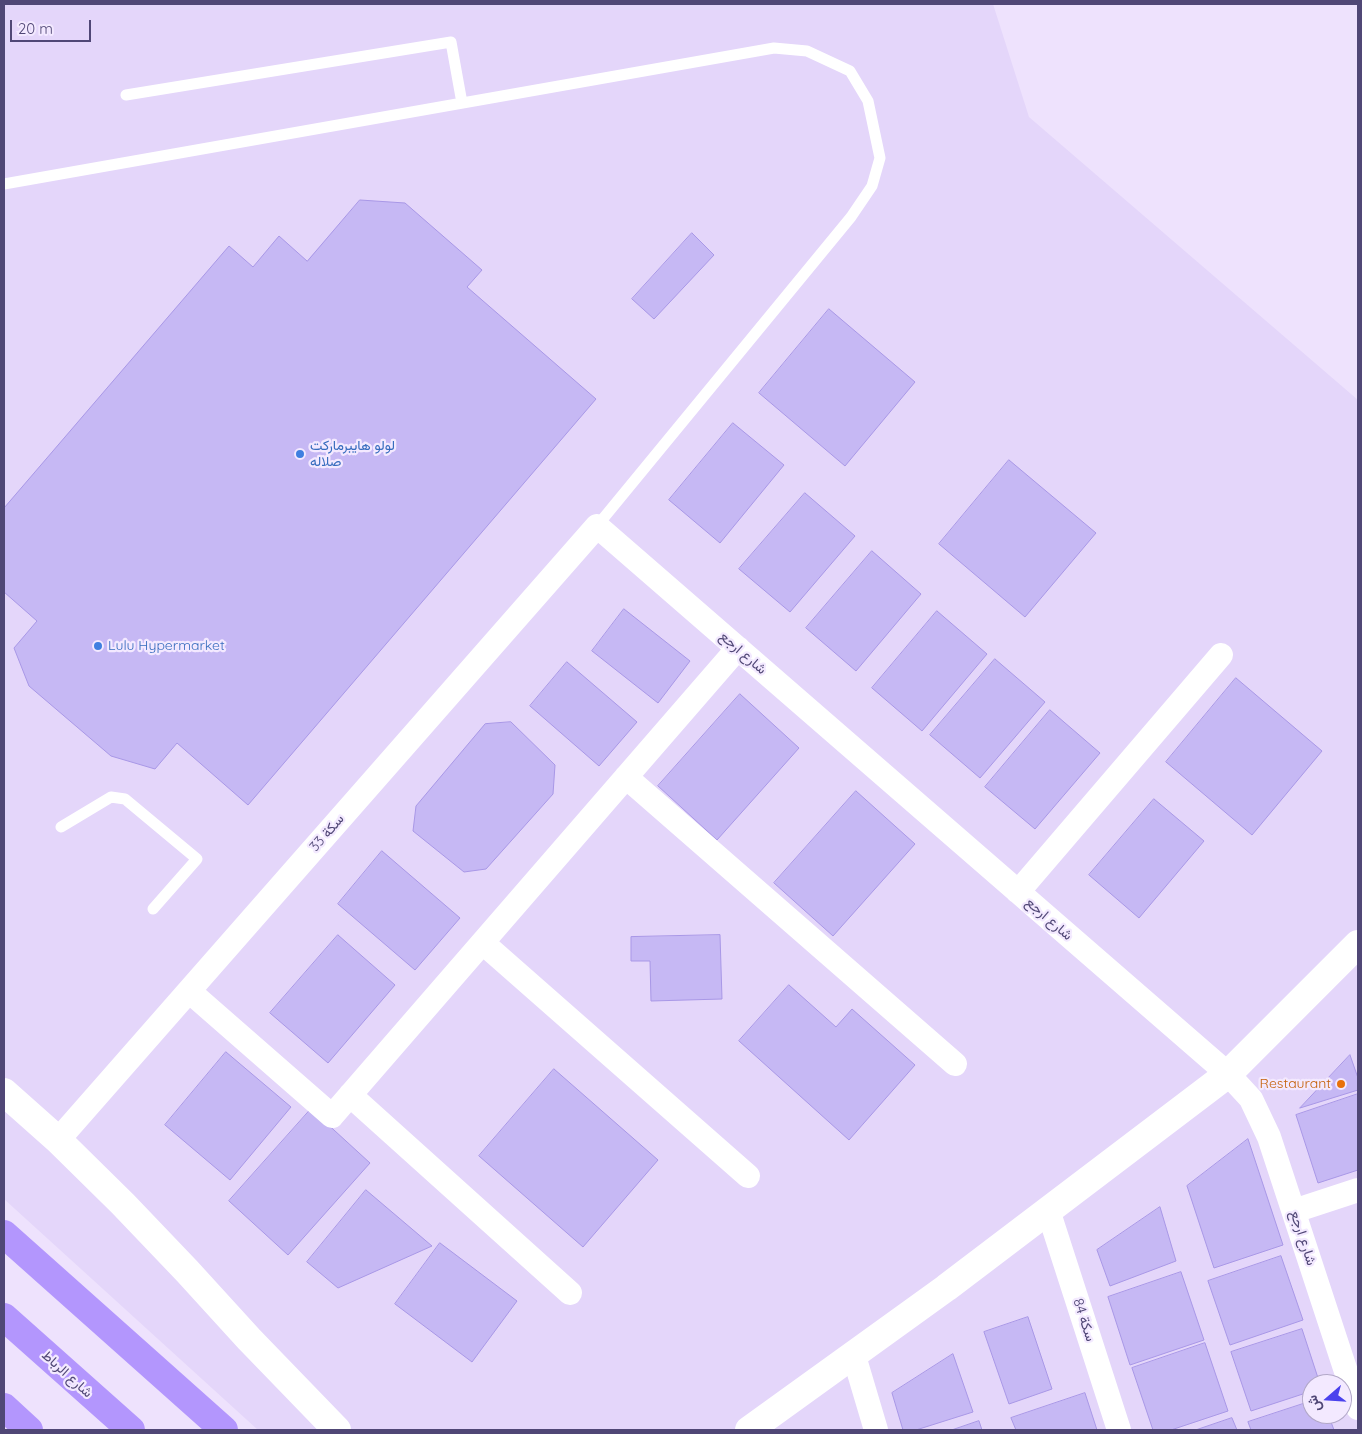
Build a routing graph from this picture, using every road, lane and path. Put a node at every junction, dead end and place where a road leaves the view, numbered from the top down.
1 (126, 95) dead end
2 (462, 103) junction
3 (4, 184) edge
4 (597, 526) junction
5 (738, 648) junction
6 (1221, 655) dead end
7 (626, 777) junction
8 (61, 827) dead end
9 (1018, 892) junction
10 (153, 909) dead end
11 (483, 943) junction
12 (1358, 944) edge
13 (189, 991) junction
14 (955, 1064) dead end
15 (1228, 1074) junction
16 (4, 1092) edge
17 (350, 1095) junction
18 (58, 1140) junction
19 (748, 1176) dead end
20 (1358, 1190) edge
21 (1048, 1210) junction
22 (1294, 1211) junction
23 (4, 1234) edge
24 (570, 1293) dead end
25 (4, 1317) edge
26 (854, 1356) junction
27 (4, 1407) edge
28 (1358, 1408) edge
29 (29, 1430) edge
30 (131, 1430) edge
31 (224, 1430) edge
32 (337, 1430) edge
33 (749, 1430) edge
34 (876, 1430) edge
35 (1120, 1430) edge

1 - 2 lane
2 - 3 lane
2 - 4 lane
4 - 5 street, شارع ارجع
4 - 13 street, سكة 33
5 - 7 street
5 - 9 street, شارع ارجع
6 - 9 street
7 - 11 street
7 - 14 street
8 - 10 lane
9 - 15 street, شارع ارجع
11 - 17 street
11 - 19 street
12 - 15 street
13 - 17 street
13 - 18 street, سكة 33
15 - 21 street
15 - 22 street, شارع ارجع
16 - 18 street
17 - 24 street
18 - 32 street
20 - 22 street
21 - 26 street
21 - 35 street, سكة 84
22 - 28 street, شارع ارجع
23 - 31 highway
25 - 30 highway, شارع الرباط
26 - 33 street
26 - 34 street
27 - 29 highway

